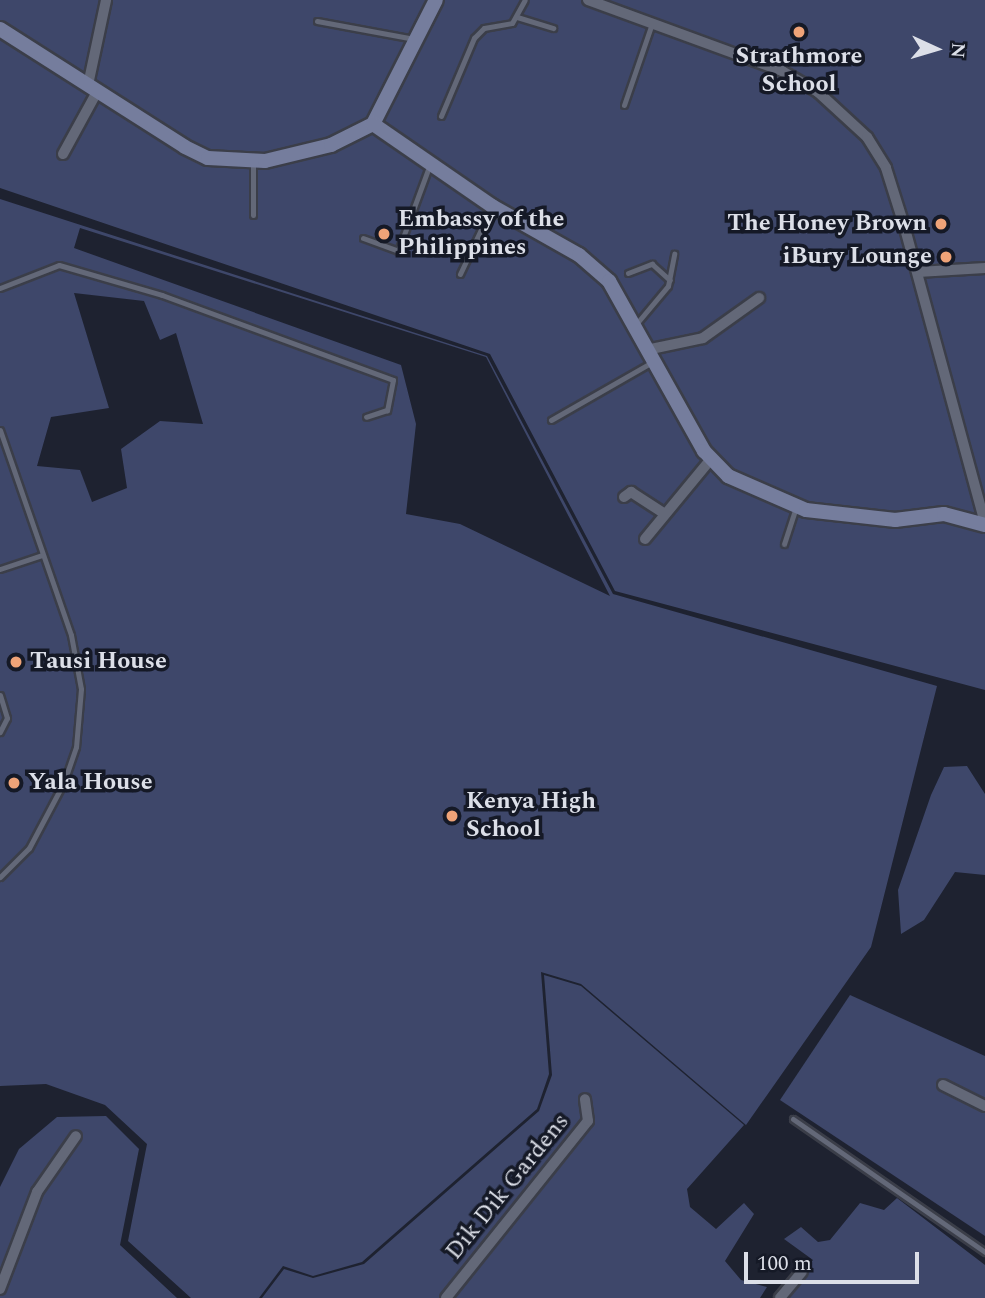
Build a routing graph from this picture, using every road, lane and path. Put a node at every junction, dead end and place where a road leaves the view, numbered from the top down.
1 (106, 0) edge
2 (436, 0) edge
3 (525, 0) edge
4 (588, 0) edge
5 (517, 17) junction
6 (653, 20) junction
7 (317, 21) dead end
8 (553, 28) dead end
9 (0, 29) edge
10 (421, 40) junction
11 (92, 88) junction
12 (624, 105) dead end
13 (441, 116) dead end
14 (373, 124) junction
15 (63, 154) dead end
16 (253, 162) junction
17 (430, 164) junction
18 (492, 206) junction
19 (253, 215) dead end
20 (363, 238) dead end
21 (674, 254) dead end
22 (985, 268) edge
23 (918, 272) junction
24 (460, 274) dead end
25 (628, 274) dead end
26 (670, 280) junction
27 (0, 288) edge
28 (759, 298) dead end
29 (637, 323) junction
30 (654, 354) junction
31 (366, 417) dead end
32 (551, 420) dead end
33 (0, 430) edge
34 (711, 460) junction
35 (624, 497) dead end
36 (796, 506) junction
37 (665, 514) junction
38 (985, 525) edge
39 (645, 539) dead end
40 (784, 544) dead end
41 (42, 555) junction
42 (0, 569) edge
43 (0, 695) edge
44 (0, 732) edge
45 (0, 877) edge
46 (943, 1085) dead end
47 (585, 1098) dead end
48 (985, 1106) edge
49 (793, 1119) dead end
50 (76, 1136) dead end
51 (985, 1252) edge
52 (802, 1272) dead end
53 (0, 1289) edge
54 (446, 1298) edge
55 (780, 1298) edge

1 - 11 street
2 - 10 street
3 - 5 lane
4 - 6 street
5 - 8 lane
5 - 13 lane
6 - 12 lane
6 - 23 street
7 - 10 lane
9 - 11 street
10 - 14 street
11 - 15 street
11 - 16 street
14 - 16 street
14 - 17 street
16 - 19 lane
17 - 18 street
17 - 20 lane
18 - 24 lane
18 - 29 street
21 - 26 lane
22 - 23 street
23 - 38 street
25 - 26 lane
26 - 29 lane
27 - 31 lane
28 - 30 street
29 - 30 street
30 - 32 lane
30 - 34 street
33 - 41 lane
34 - 36 street
34 - 37 street
35 - 37 street
36 - 38 street
36 - 40 lane
37 - 39 street
41 - 42 lane
41 - 45 lane
43 - 44 lane
46 - 48 street
47 - 54 street, Dik Dik Gardens
49 - 51 lane
50 - 53 street
52 - 55 street

